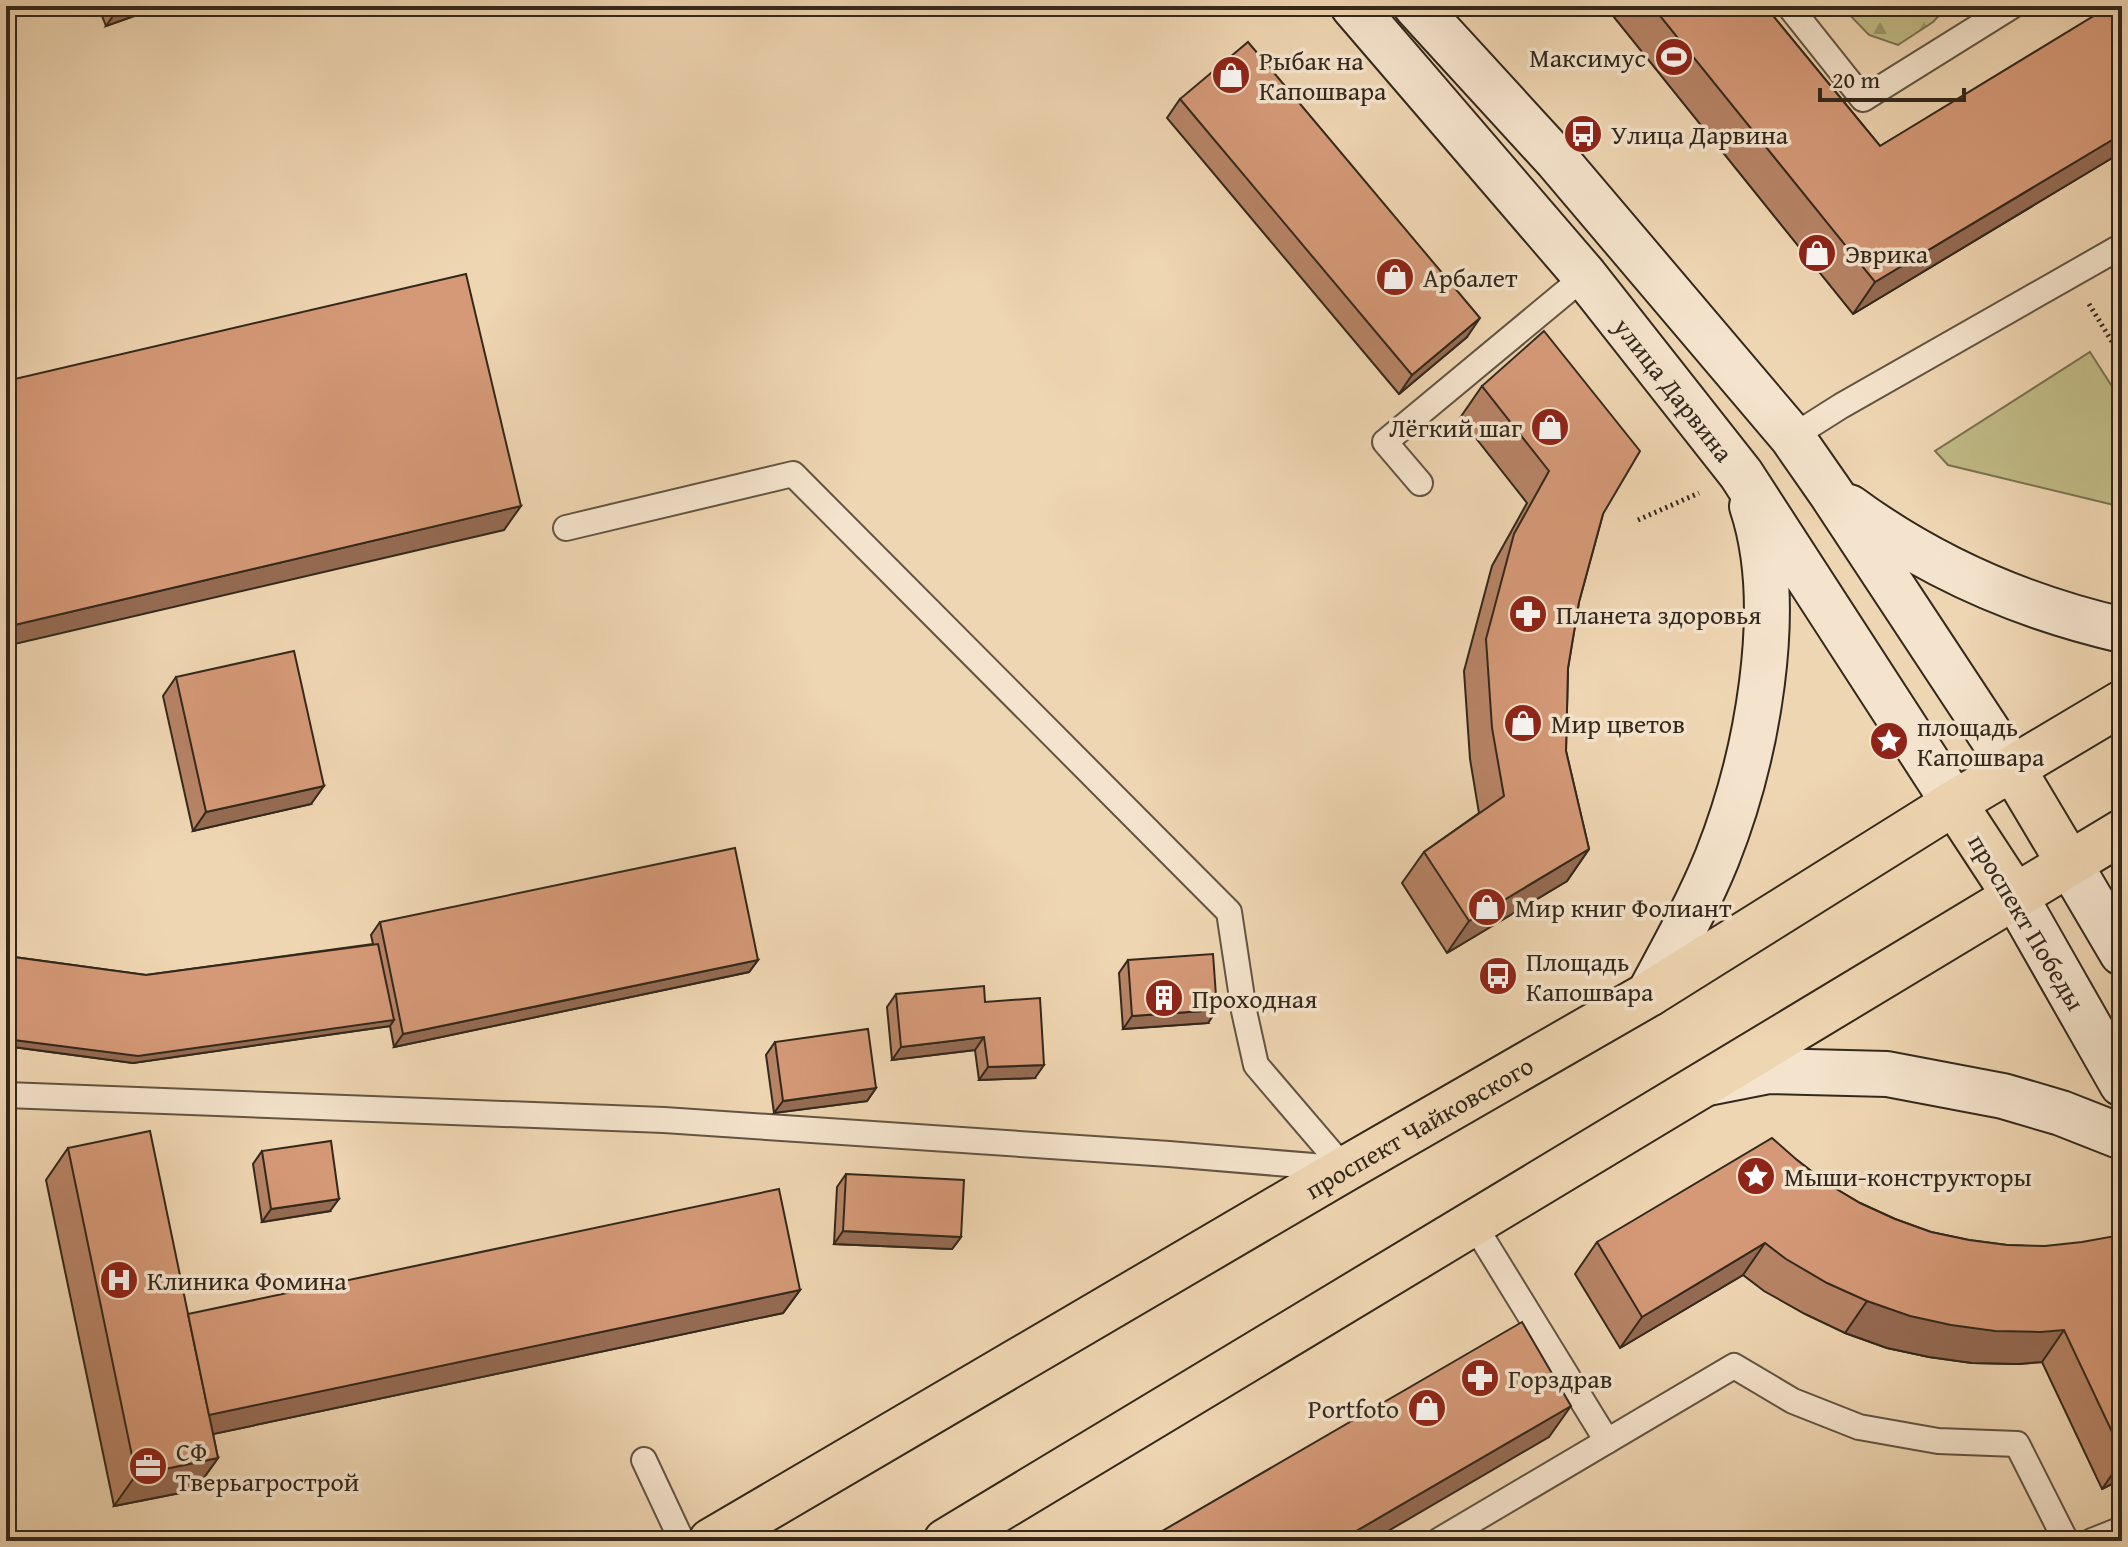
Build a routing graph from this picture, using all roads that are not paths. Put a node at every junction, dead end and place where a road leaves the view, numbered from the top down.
1 (1353, 6) edge
2 (1416, 6) edge
3 (1789, 6) edge
4 (2012, 6) edge
5 (2122, 246) edge
6 (1585, 276) junction
7 (1792, 437) junction
8 (1741, 474) junction
9 (1420, 483) dead end
10 (1831, 493) junction
11 (566, 528) dead end
12 (2122, 630) edge
13 (2122, 703) edge
14 (2013, 769) junction
15 (1954, 803) junction
16 (2122, 832) edge
17 (2069, 863) junction
18 (2015, 896) junction
19 (2122, 953) edge
20 (1649, 994) junction
21 (1708, 1083) junction
22 (2122, 1084) edge
23 (6, 1095) edge
24 (2122, 1137) edge
25 (1345, 1169) junction
26 (1473, 1223) junction
27 (1607, 1441) junction
28 (644, 1460) dead end
29 (2122, 1529) edge
30 (727, 1536) edge
31 (682, 1541) edge
32 (946, 1541) edge
33 (1438, 1541) edge
34 (2066, 1541) edge
35 (2092, 1541) edge

1 - 6 main road, улица Дарвина
2 - 7 main road
3 - 4 lane
5 - 7 lane
6 - 8 main road, улица Дарвина
6 - 9 lane
7 - 10 main road
8 - 15 main road, улица Дарвина
8 - 20 main road
10 - 12 main road
10 - 14 main road
11 - 25 lane
13 - 14 main road, проспект Чайковского
14 - 15 main road, проспект Чайковского
14 - 17 main road
15 - 18 main road, проспект Победы
15 - 20 main road, проспект Чайковского
16 - 17 main road
17 - 18 main road
17 - 19 main road
18 - 21 main road
18 - 22 main road, проспект Победы
20 - 25 main road, проспект Чайковского
21 - 24 main road
21 - 26 main road
23 - 25 lane
25 - 30 main road, проспект Чайковского
26 - 27 lane
26 - 32 main road
27 - 33 lane
27 - 34 lane
28 - 31 lane
29 - 35 lane

